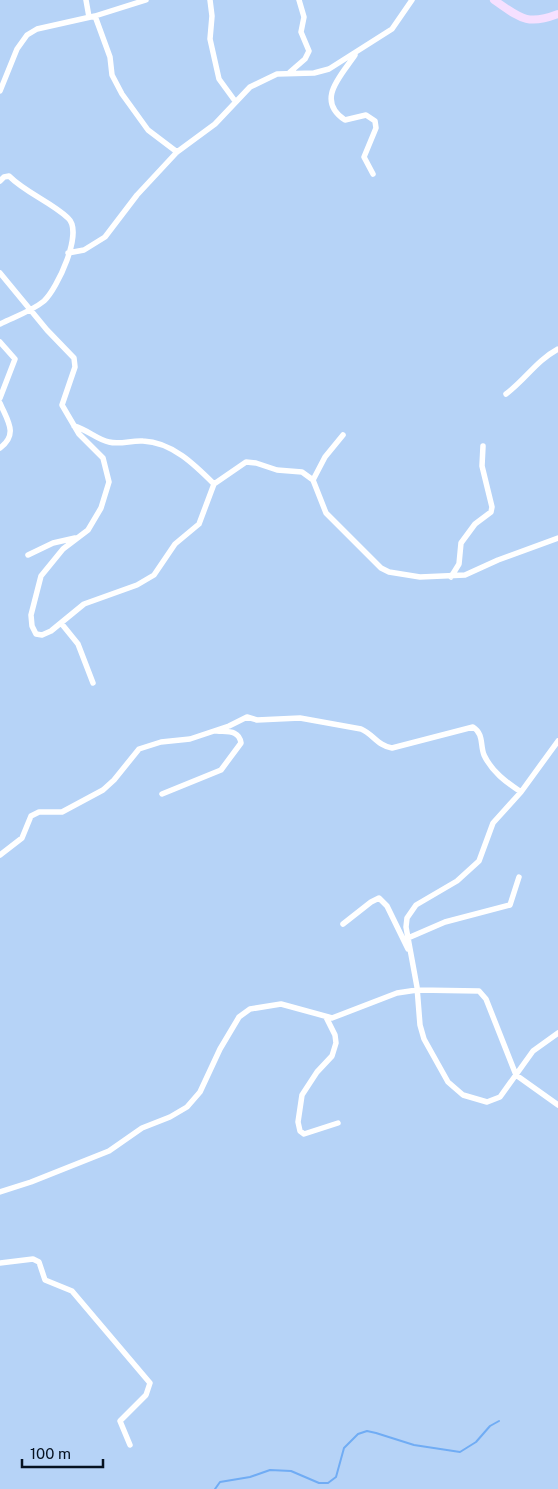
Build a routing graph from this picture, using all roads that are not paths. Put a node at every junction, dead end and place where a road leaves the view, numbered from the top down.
1 (86, 0) edge
2 (146, 0) edge
3 (210, 0) edge
4 (299, 0) edge
5 (412, 0) edge
6 (494, 0) edge
7 (558, 14) edge
8 (92, 17) junction
9 (356, 53) junction
10 (290, 72) junction
11 (0, 92) edge
12 (235, 101) junction
13 (178, 152) junction
14 (373, 174) dead end
15 (0, 181) edge
16 (68, 253) junction
17 (0, 273) edge
18 (29, 309) junction
19 (0, 324) edge
20 (0, 342) edge
21 (558, 349) edge
22 (506, 394) dead end
23 (0, 398) edge
24 (0, 403) edge
25 (74, 426) junction
26 (343, 435) dead end
27 (483, 446) dead end
28 (0, 448) edge
29 (313, 480) junction
30 (214, 484) junction
31 (78, 537) junction
32 (558, 538) edge
33 (28, 555) dead end
34 (451, 577) junction
35 (61, 623) junction
36 (93, 683) dead end
37 (210, 731) junction
38 (558, 742) edge
39 (521, 792) junction
40 (162, 794) dead end
41 (0, 855) edge
42 (519, 877) dead end
43 (344, 924) dead end
44 (408, 938) junction
45 (412, 957) junction
46 (418, 990) junction
47 (326, 1017) junction
48 (558, 1032) edge
49 (516, 1075) junction
50 (558, 1105) edge
51 (338, 1123) dead end
52 (0, 1192) edge
53 (0, 1263) edge
54 (130, 1445) dead end

1 - 8 street
2 - 8 street
3 - 12 street
4 - 10 street
5 - 9 street
6 - 7 main road
8 - 11 street
8 - 13 street
9 - 10 street
9 - 14 street
10 - 12 street
12 - 13 street
13 - 16 street
15 - 16 street
16 - 18 street
17 - 18 street
18 - 19 street
18 - 25 street
20 - 23 street
21 - 22 street
24 - 28 street
25 - 30 street
25 - 31 street
26 - 29 street
27 - 34 street
29 - 30 street
29 - 34 street
30 - 35 street
31 - 33 street
31 - 35 street
32 - 34 street
35 - 36 street
37 - 39 street
37 - 40 street
37 - 41 street
38 - 39 street
39 - 44 street
42 - 44 street
43 - 45 street
44 - 45 street
45 - 46 street
46 - 47 street
46 - 49 street
46 - 49 street
47 - 51 street
47 - 52 street
48 - 49 street
49 - 50 street
53 - 54 street

